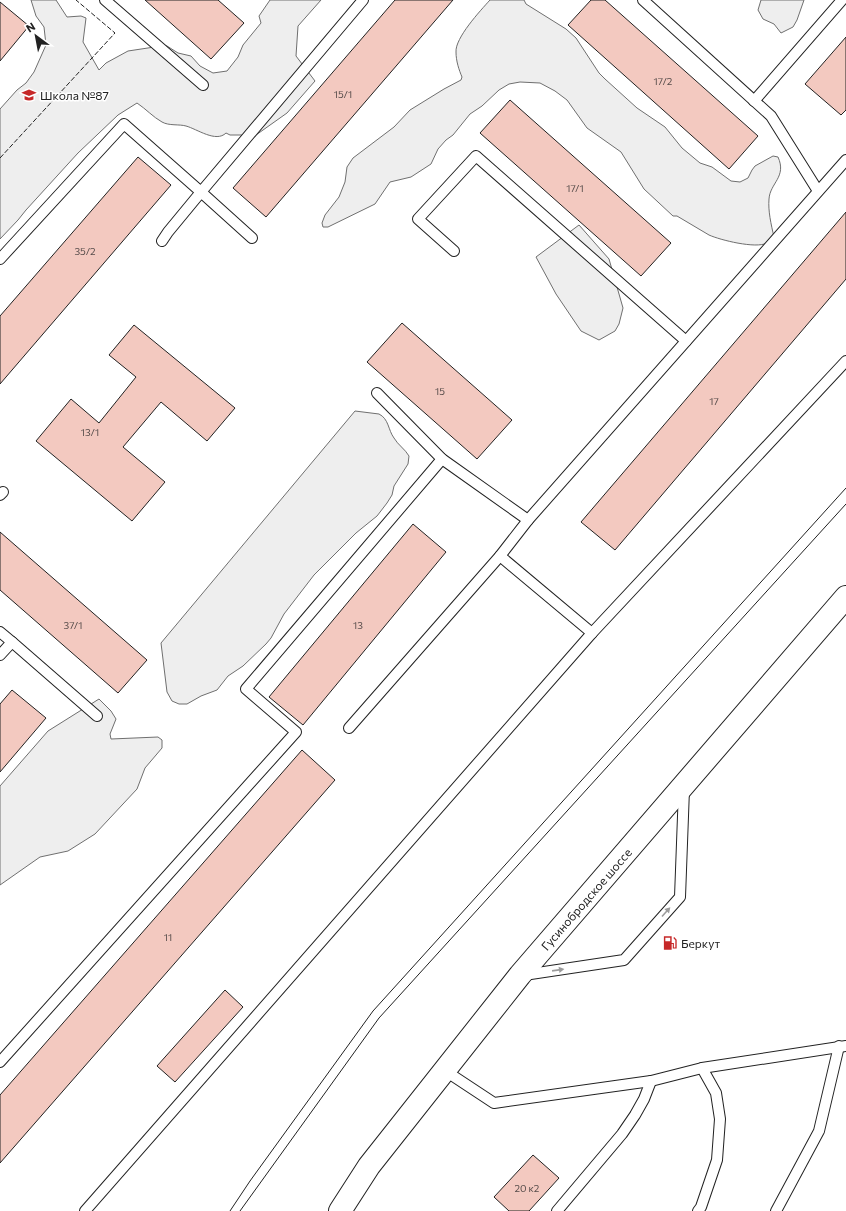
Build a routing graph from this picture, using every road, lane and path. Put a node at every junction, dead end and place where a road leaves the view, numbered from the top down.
1 (105, 0) edge
2 (363, 0) edge
3 (643, 0) edge
4 (842, 0) edge
5 (203, 85) dead end
6 (754, 101) junction
7 (846, 160) edge
8 (818, 191) junction
9 (201, 192) junction
10 (252, 238) dead end
11 (162, 240) dead end
12 (454, 251) dead end
13 (0, 259) edge
14 (686, 341) junction
15 (846, 361) edge
16 (377, 393) dead end
17 (442, 459) junction
18 (528, 520) junction
19 (500, 556) junction
20 (846, 597) edge
21 (0, 632) edge
22 (592, 633) junction
23 (12, 642) junction
24 (0, 655) edge
25 (97, 716) dead end
26 (349, 728) dead end
27 (684, 785) junction
28 (520, 975) junction
29 (843, 1046) edge
30 (0, 1062) edge
31 (702, 1068) junction
32 (444, 1070) junction
33 (651, 1080) junction
34 (85, 1211) edge
35 (340, 1211) edge
36 (557, 1211) edge
37 (698, 1211) edge
38 (776, 1211) edge

1 - 5 lane
2 - 9 lane
3 - 6 lane
4 - 6 lane
6 - 8 lane
7 - 8 lane
8 - 14 lane
9 - 10 lane
9 - 11 lane
9 - 13 lane
12 - 14 lane
14 - 18 lane
15 - 22 lane
16 - 17 lane
17 - 18 lane
17 - 30 lane
18 - 19 lane
19 - 22 lane
19 - 26 lane
20 - 27 main road, Гусинобродское шоссе
21 - 23 lane
22 - 34 lane
23 - 24 lane
23 - 25 lane
27 - 28 main road, Гусинобродское шоссе
28 -> 27 lane
28 - 32 main road, Гусинобродское шоссе
29 - 31 lane
29 - 38 lane
31 - 33 lane
31 - 37 lane
32 - 33 lane
32 - 35 main road, Гусинобродское шоссе
33 - 36 lane

